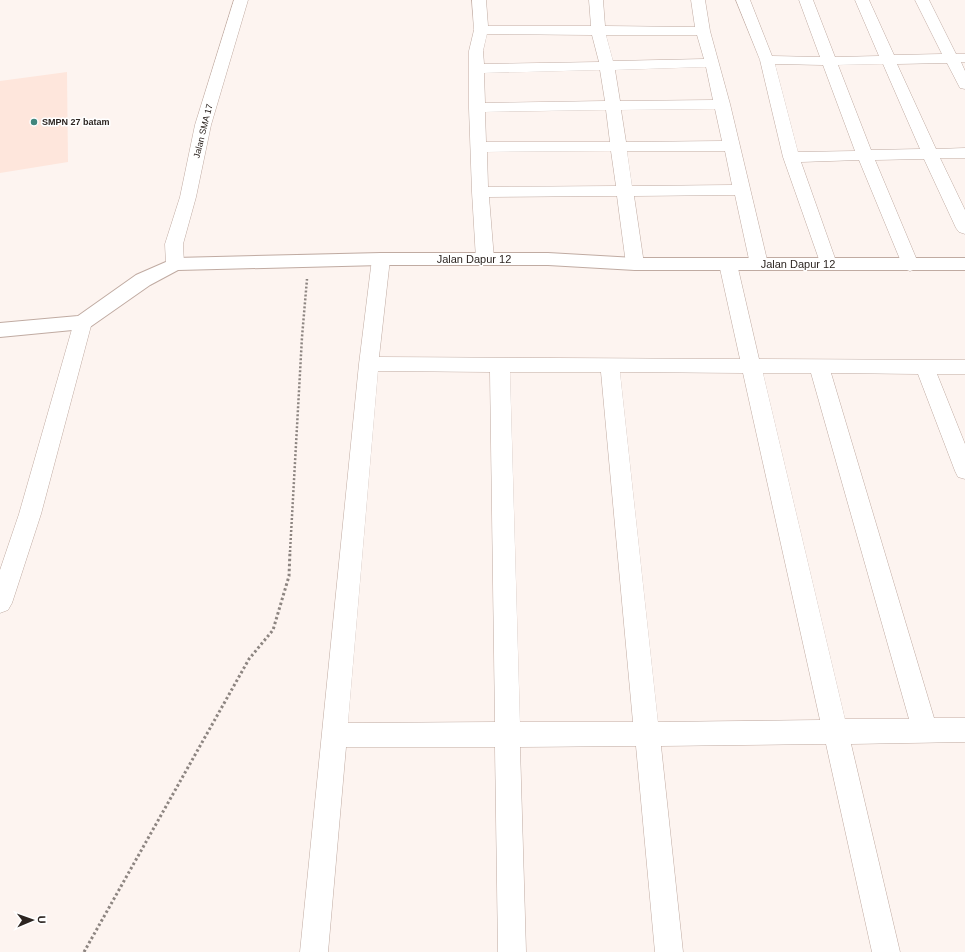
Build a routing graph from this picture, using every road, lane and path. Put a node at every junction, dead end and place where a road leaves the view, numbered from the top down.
1 (241, 0) edge
2 (479, 0) edge
3 (596, 0) edge
4 (698, 0) edge
5 (743, 0) edge
6 (806, 0) edge
7 (862, 0) edge
8 (922, 0) edge
9 (481, 30) junction
10 (598, 30) junction
11 (703, 31) junction
12 (958, 58) edge
13 (767, 60) junction
14 (888, 60) junction
15 (829, 61) junction
16 (712, 63) junction
17 (607, 65) junction
18 (477, 68) junction
19 (965, 85) edge
20 (722, 104) junction
21 (612, 105) junction
22 (477, 108) junction
23 (618, 146) junction
24 (731, 146) junction
25 (478, 147) junction
26 (965, 153) edge
27 (930, 154) junction
28 (866, 156) junction
29 (791, 157) junction
30 (742, 190) junction
31 (625, 191) junction
32 (480, 192) junction
33 (965, 228) edge
34 (381, 259) junction
35 (485, 259) junction
36 (308, 260) junction
37 (175, 264) junction
38 (635, 264) junction
39 (728, 264) junction
40 (759, 264) junction
41 (828, 264) junction
42 (965, 264) edge
43 (910, 265) junction
44 (83, 322) junction
45 (0, 330) edge
46 (369, 364) junction
47 (500, 365) junction
48 (610, 366) junction
49 (751, 366) junction
50 (819, 367) junction
51 (925, 367) junction
52 (965, 367) edge
53 (965, 471) edge
54 (0, 603) edge
55 (925, 730) junction
56 (965, 730) edge
57 (835, 731) junction
58 (508, 734) junction
59 (648, 734) junction
60 (335, 735) junction
61 (84, 952) edge
62 (314, 952) edge
63 (512, 952) edge
64 (669, 952) edge
65 (886, 952) edge

1 - 37 street, Jalan SMA 17
2 - 9 street
3 - 10 street
4 - 11 street
5 - 13 street
6 - 15 street
7 - 14 street
8 - 12 street
9 - 10 street
9 - 18 street
10 - 11 street
10 - 17 street
11 - 16 street
12 - 14 street
12 - 19 street
13 - 15 street
13 - 29 street
14 - 15 street
14 - 27 street
15 - 28 street
16 - 17 street
16 - 20 street
17 - 18 street
17 - 21 street
18 - 22 street
20 - 21 street
20 - 24 street
21 - 22 street
21 - 23 street
22 - 25 street
23 - 24 street
23 - 25 street
23 - 31 street
24 - 30 street
25 - 32 street
26 - 27 street
27 - 28 street
27 - 33 street
28 - 29 street
28 - 43 street
29 - 41 street
30 - 31 street
30 - 40 street
31 - 32 street
31 - 38 street
32 - 35 street
34 - 35 street, Jalan Dapur 12
34 - 36 street, Jalan Dapur 12
34 - 46 street
35 - 38 street, Jalan Dapur 12
36 - 37 street, Jalan Dapur 12
36 - 61 path
37 - 44 street, Jalan Dapur 12
38 - 39 street, Jalan Dapur 12
39 - 40 street, Jalan Dapur 12
39 - 49 street
40 - 41 street, Jalan Dapur 12
41 - 43 street, Jalan Dapur 12
42 - 43 street, Jalan Dapur 12
44 - 45 street, Jalan Dapur 12
44 - 54 street
46 - 47 street
46 - 60 street
47 - 48 street
47 - 58 street
48 - 49 street
48 - 59 street
49 - 50 street
49 - 57 street
50 - 51 street
50 - 55 street
51 - 52 street
51 - 53 street
55 - 56 street
55 - 57 street
57 - 59 street
57 - 65 street
58 - 59 street
58 - 60 street
58 - 63 street
59 - 64 street
60 - 62 street

